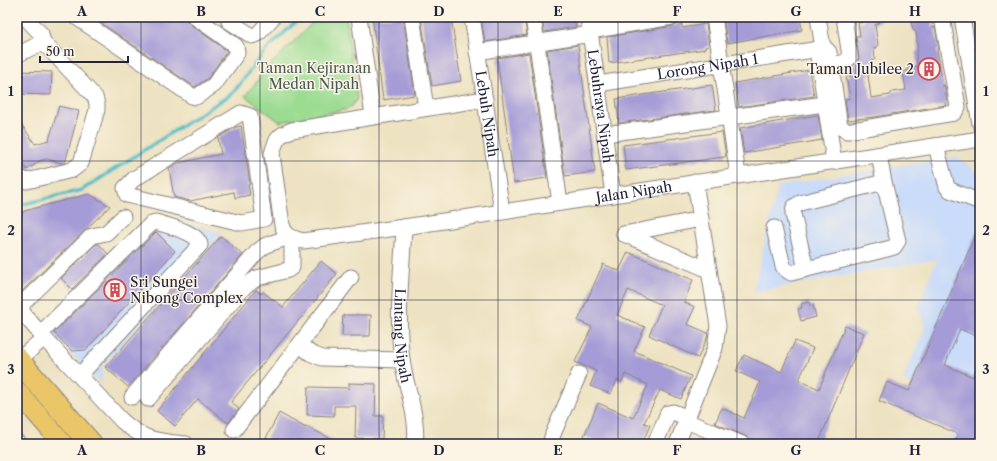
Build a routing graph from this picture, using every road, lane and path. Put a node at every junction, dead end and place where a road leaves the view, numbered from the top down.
1 (24, 17) edge
2 (76, 17) edge
3 (195, 17) edge
4 (273, 17) edge
5 (359, 17) edge
6 (412, 17) edge
7 (472, 17) edge
8 (533, 17) edge
9 (672, 17) edge
10 (714, 17) edge
11 (818, 17) edge
12 (844, 17) edge
13 (228, 18) edge
14 (962, 18) edge
15 (943, 19) edge
16 (17, 23) edge
17 (590, 27) edge
18 (43, 42) junction
19 (536, 43) junction
20 (820, 49) junction
21 (478, 52) junction
22 (17, 55) edge
23 (721, 65) junction
24 (831, 65) junction
25 (598, 84) junction
26 (485, 99) junction
27 (825, 104) junction
28 (426, 108) junction
29 (373, 116) junction
30 (729, 117) junction
31 (980, 124) edge
32 (605, 134) junction
33 (980, 139) edge
34 (936, 146) junction
35 (879, 155) junction
36 (834, 162) junction
37 (17, 175) edge
38 (738, 175) junction
39 (276, 180) junction
40 (695, 182) junction
41 (884, 182) junction
42 (260, 183) junction
43 (614, 195) junction
44 (980, 202) edge
45 (560, 203) junction
46 (502, 211) junction
47 (123, 217) dead end
48 (701, 218) junction
49 (404, 227) junction
50 (774, 228) dead end
51 (290, 238) junction
52 (806, 269) junction
53 (709, 270) junction
54 (352, 277) dead end
55 (42, 336) junction
56 (300, 345) junction
57 (19, 356) edge
58 (402, 360) junction
59 (579, 374) dead end
60 (80, 376) junction
61 (17, 382) edge
62 (17, 391) edge
63 (132, 397) dead end
64 (148, 399) dead end
65 (687, 420) junction
66 (234, 430) dead end
67 (63, 444) edge
68 (72, 444) edge
69 (91, 444) edge
70 (98, 444) edge
71 (186, 444) edge
72 (415, 444) edge
73 (552, 444) edge
74 (655, 444) edge
75 (677, 444) edge
76 (742, 444) edge

1 - 16 street
1 - 18 street
2 - 3 street
4 - 13 street
5 - 29 street
6 - 28 street
7 - 21 street, Lebuh Nipah
8 - 19 street
9 - 17 street
10 - 23 street
11 - 20 street
12 - 24 street
14 - 15 street
14 - 31 street
15 - 24 street
17 - 19 street
17 - 25 street, Lebuhraya Nipah
18 - 22 street
18 - 37 street
19 - 21 street
19 - 45 street
20 - 23 street, Lorong Nipah 1
20 - 24 street
20 - 27 street
21 - 26 street, Lebuh Nipah
23 - 25 street, Lorong Nipah 1
23 - 30 street
25 - 32 street, Lebuhraya Nipah
26 - 28 street
26 - 46 street, Lebuh Nipah
27 - 30 street
27 - 36 street
28 - 29 street
29 - 39 street
30 - 32 street
30 - 38 street
32 - 43 street, Lebuhraya Nipah
33 - 34 street, Jalan Nipah
34 - 35 street, Jalan Nipah
34 - 44 street
35 - 36 street, Jalan Nipah
35 - 41 street
36 - 38 street, Jalan Nipah
38 - 40 street, Jalan Nipah
39 - 42 street
39 - 51 street
40 - 43 street, Jalan Nipah
40 - 48 street
41 - 52 street
41 - 52 street
42 - 42 street
43 - 45 street, Jalan Nipah
45 - 46 street, Jalan Nipah
46 - 49 street, Jalan Nipah
47 - 55 street
48 - 53 street
48 - 53 street
49 - 51 street, Jalan Nipah
49 - 58 street, Lintang Nipah
50 - 52 street
51 - 63 street
51 - 64 street
53 - 65 street
54 - 56 street
55 - 57 street
55 - 60 street
55 - 60 street
56 - 58 street
56 - 66 street
57 - 69 highway
57 - 70 main road
58 - 72 street, Lintang Nipah
59 - 73 street
60 - 71 street
61 - 68 highway
62 - 67 main road
65 - 74 street
65 - 75 street
65 - 76 street

